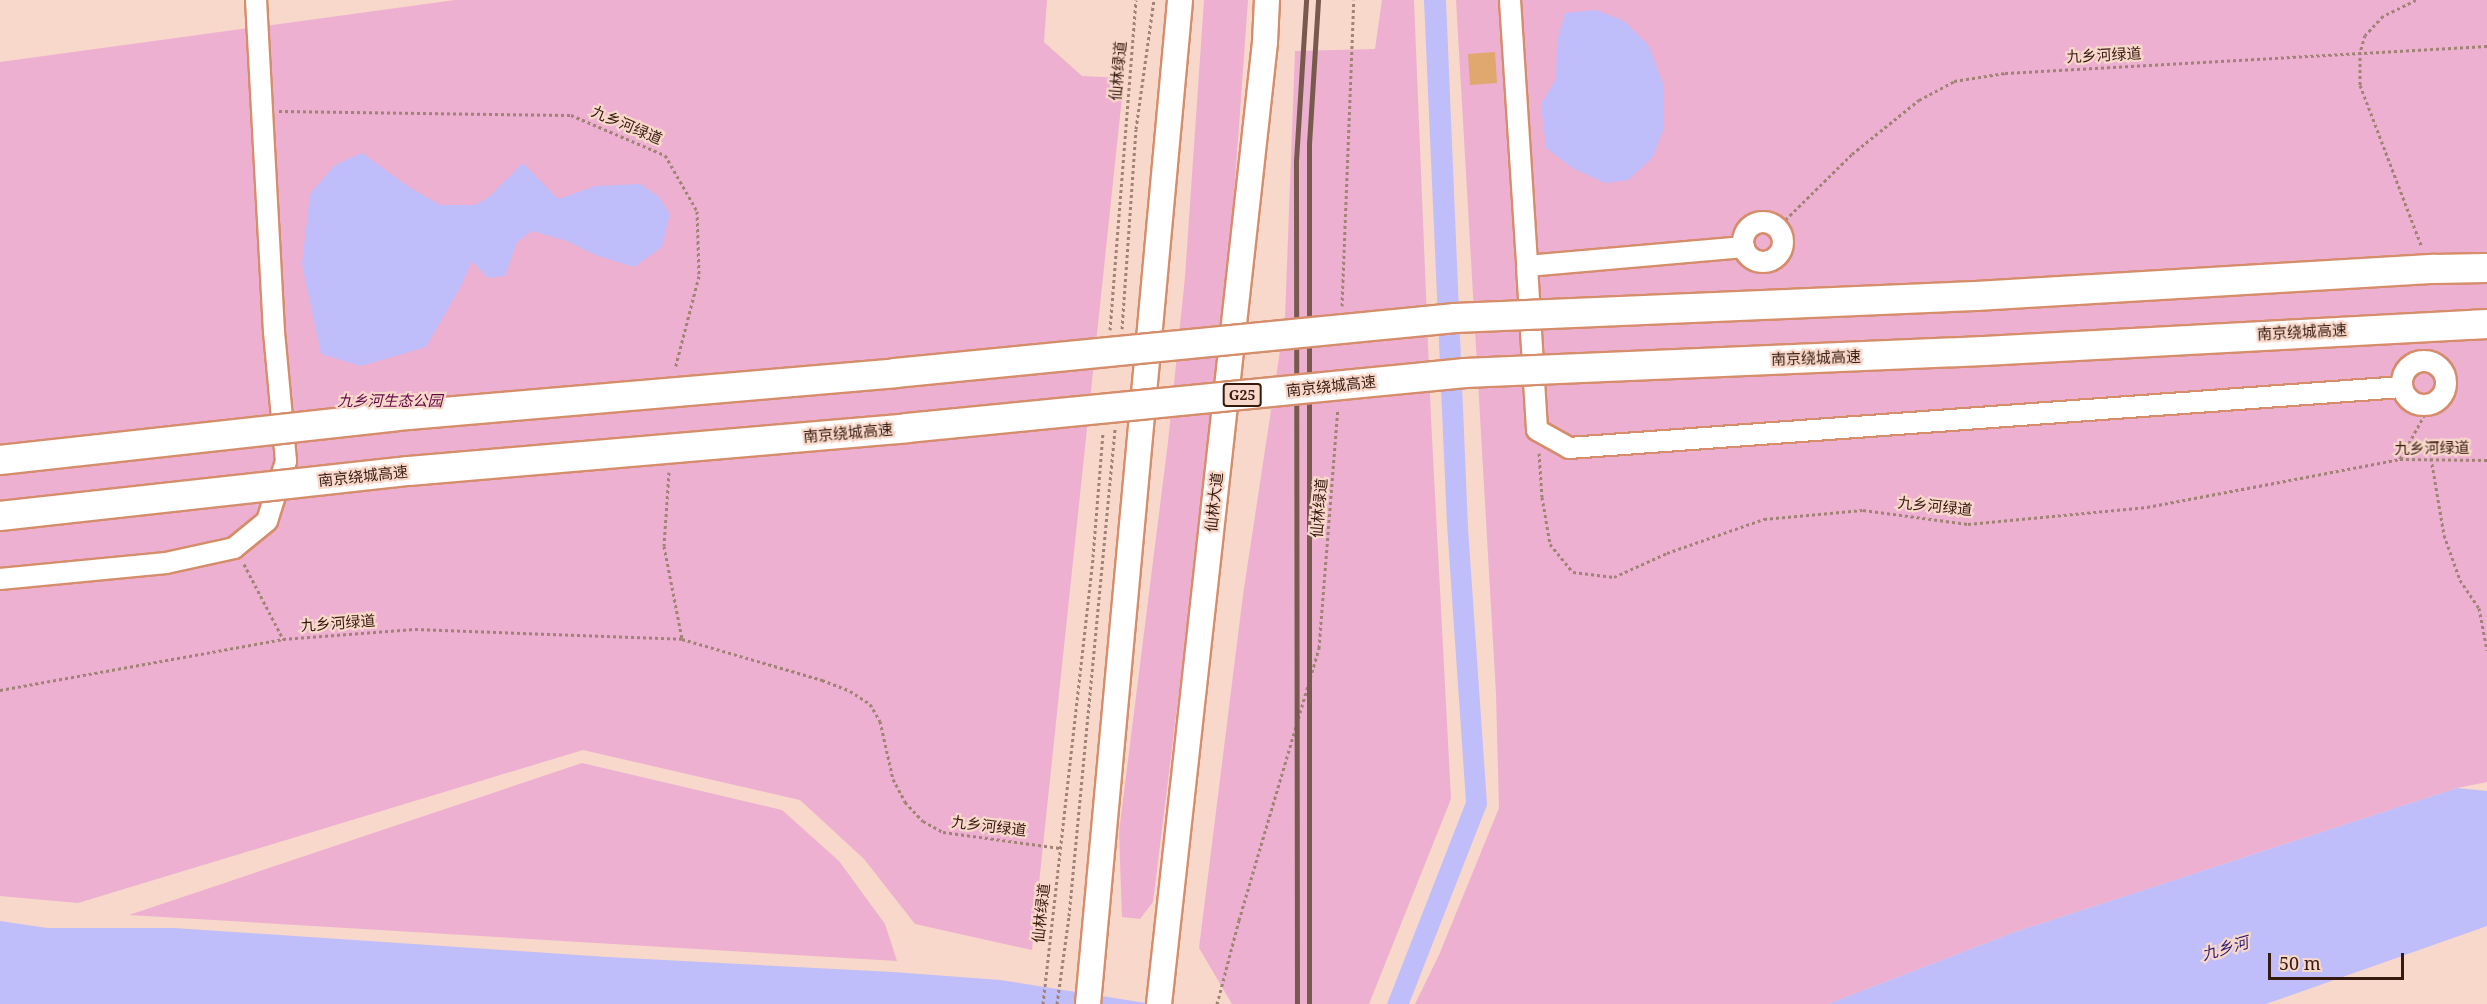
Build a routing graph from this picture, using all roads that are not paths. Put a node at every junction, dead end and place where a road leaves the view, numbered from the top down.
1 (256, 0) edge
2 (1180, 0) edge
3 (1267, 0) edge
4 (1510, 0) edge
5 (1744, 247) junction
6 (1527, 266) junction
7 (2487, 268) edge
8 (2487, 324) edge
9 (2402, 387) junction
10 (0, 460) edge
11 (0, 516) edge
12 (0, 579) edge
13 (1090, 995) edge
14 (1160, 999) edge

1 - 12 street
2 - 13 main road
3 - 14 main road, 仙林大道
4 - 6 street
5 - 5 street
5 - 6 street
6 - 9 street
7 - 10 highway, bridge
8 - 11 highway, 南京绕城高速 / G25, bridge
9 - 9 street

